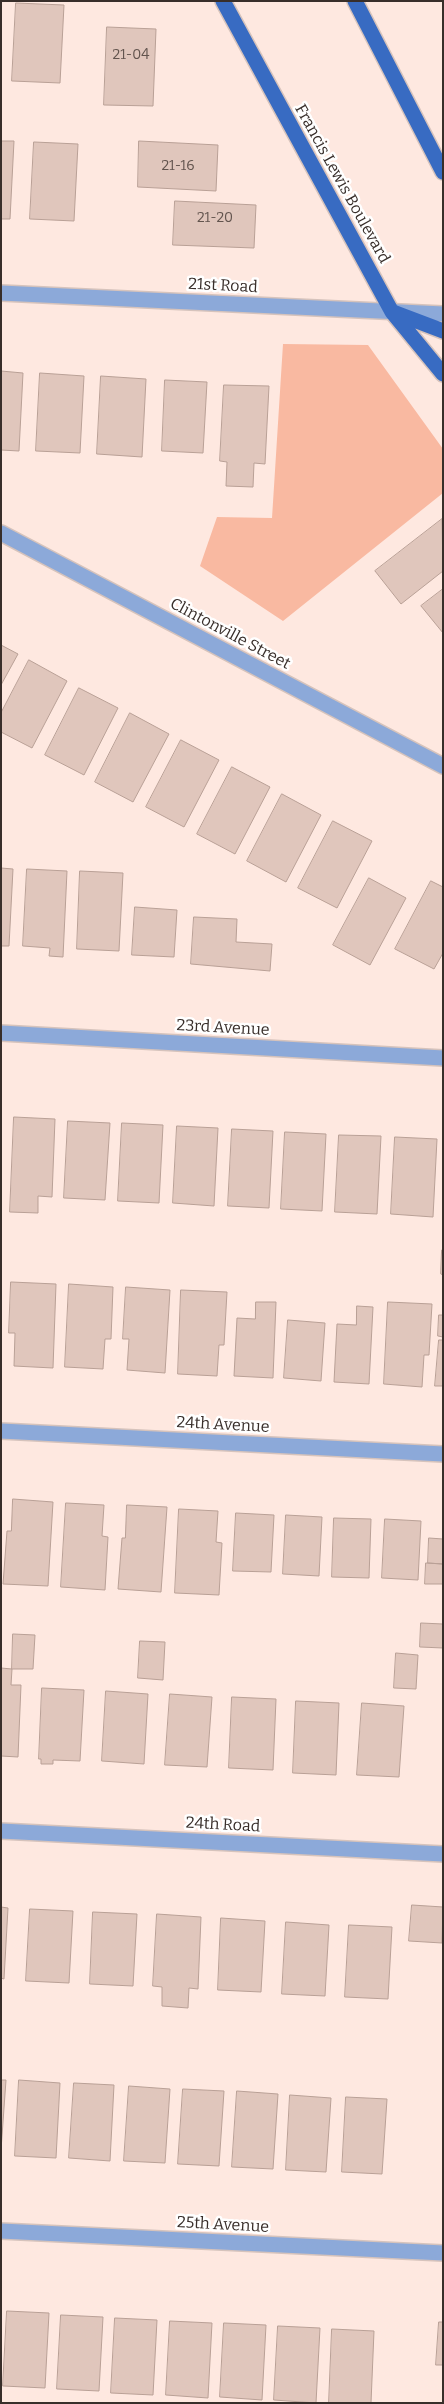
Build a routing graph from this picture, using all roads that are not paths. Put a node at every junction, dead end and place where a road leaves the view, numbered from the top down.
1 (223, 1) edge
2 (355, 1) edge
3 (443, 172) edge
4 (1, 293) edge
5 (392, 312) junction
6 (443, 314) edge
7 (443, 331) edge
8 (443, 374) edge
9 (1, 533) edge
10 (443, 766) edge
11 (1, 1033) edge
12 (443, 1058) edge
13 (1, 1431) edge
14 (443, 1454) edge
15 (1, 1831) edge
16 (443, 1854) edge
17 (1, 2231) edge
18 (443, 2253) edge

1 - 5 main road, Francis Lewis Boulevard
2 - 3 main road
4 - 5 street, 21st Road
5 - 6 street, 21st Road
5 - 7 main road
5 - 8 main road, Francis Lewis Boulevard
9 - 10 street, Clintonville Street
11 - 12 street, 23rd Avenue
13 - 14 street, 24th Avenue
15 - 16 street, 24th Road
17 - 18 street, 25th Avenue

